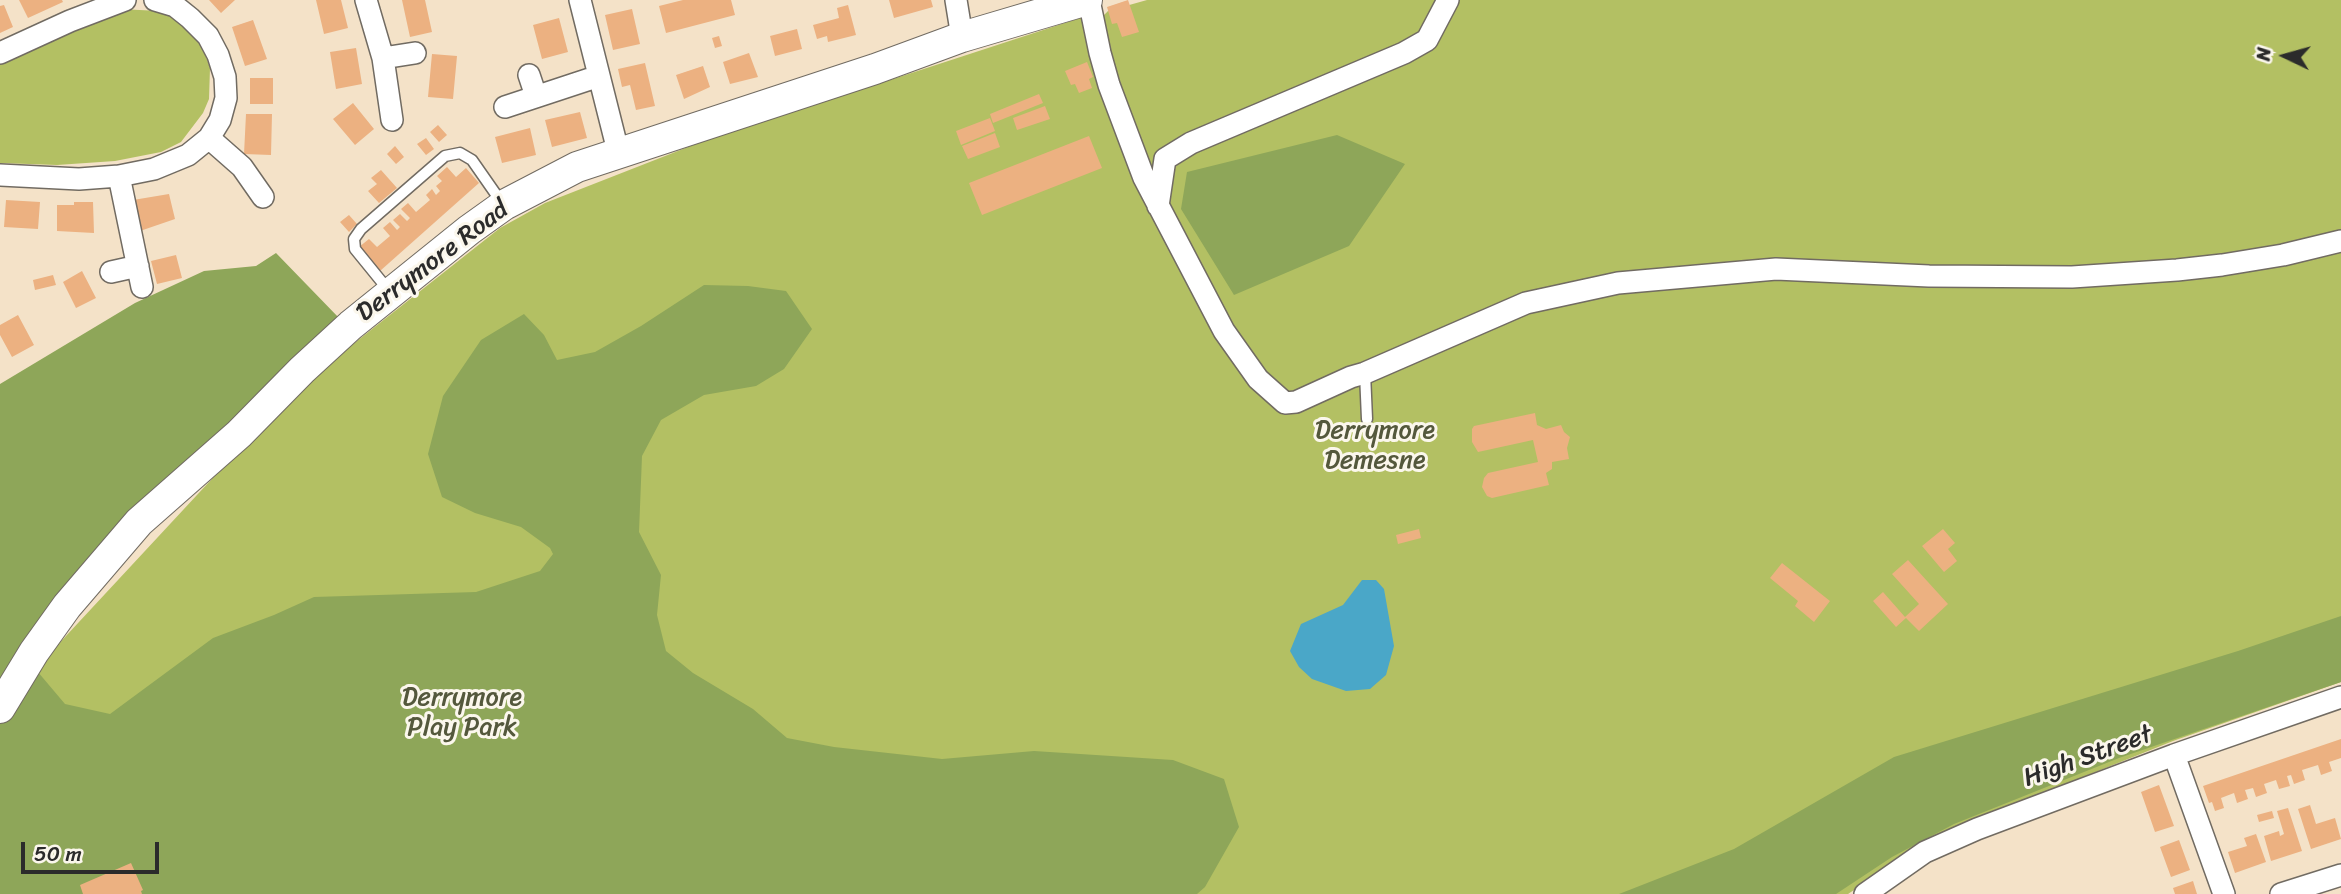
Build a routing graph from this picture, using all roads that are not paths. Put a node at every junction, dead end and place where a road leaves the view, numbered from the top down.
1 (125, 0) edge
2 (366, 0) edge
3 (580, 0) edge
4 (956, 0) edge
5 (1088, 0) edge
6 (1448, 0) edge
7 (169, 2) edge
8 (962, 37) junction
9 (415, 52) dead end
10 (0, 53) edge
11 (383, 58) junction
12 (529, 75) dead end
13 (599, 76) junction
14 (536, 96) junction
15 (505, 107) dead end
16 (392, 120) dead end
17 (209, 138) junction
18 (619, 155) junction
19 (0, 175) edge
20 (120, 176) junction
21 (264, 197) dead end
22 (504, 205) junction
23 (1158, 206) junction
24 (2341, 241) edge
25 (138, 266) junction
26 (111, 272) dead end
27 (142, 287) dead end
28 (390, 292) junction
29 (1365, 373) junction
30 (1367, 419) dead end
31 (2341, 697) edge
32 (0, 708) edge
33 (2174, 755) junction
34 (2341, 875) edge
35 (1866, 894) edge
36 (2224, 894) edge
37 (2281, 894) edge

1 - 10 street
2 - 11 street
3 - 13 street
4 - 8 street
5 - 8 main road, Derrymore Road
5 - 23 street
6 - 23 street
7 - 17 street
8 - 18 main road, Derrymore Road
9 - 11 street
11 - 16 street
12 - 14 street
13 - 14 street
13 - 18 street
14 - 15 street
17 - 20 street
17 - 21 street
18 - 22 main road, Derrymore Road
19 - 20 street
20 - 25 street
22 - 28 main road, Derrymore Road
22 - 28 lane
23 - 29 street
24 - 29 street
25 - 26 street
25 - 27 street
28 - 32 main road, Derrymore Road
29 - 30 lane
31 - 33 street, High Street
33 - 35 street, High Street
33 - 36 street
34 - 37 street

